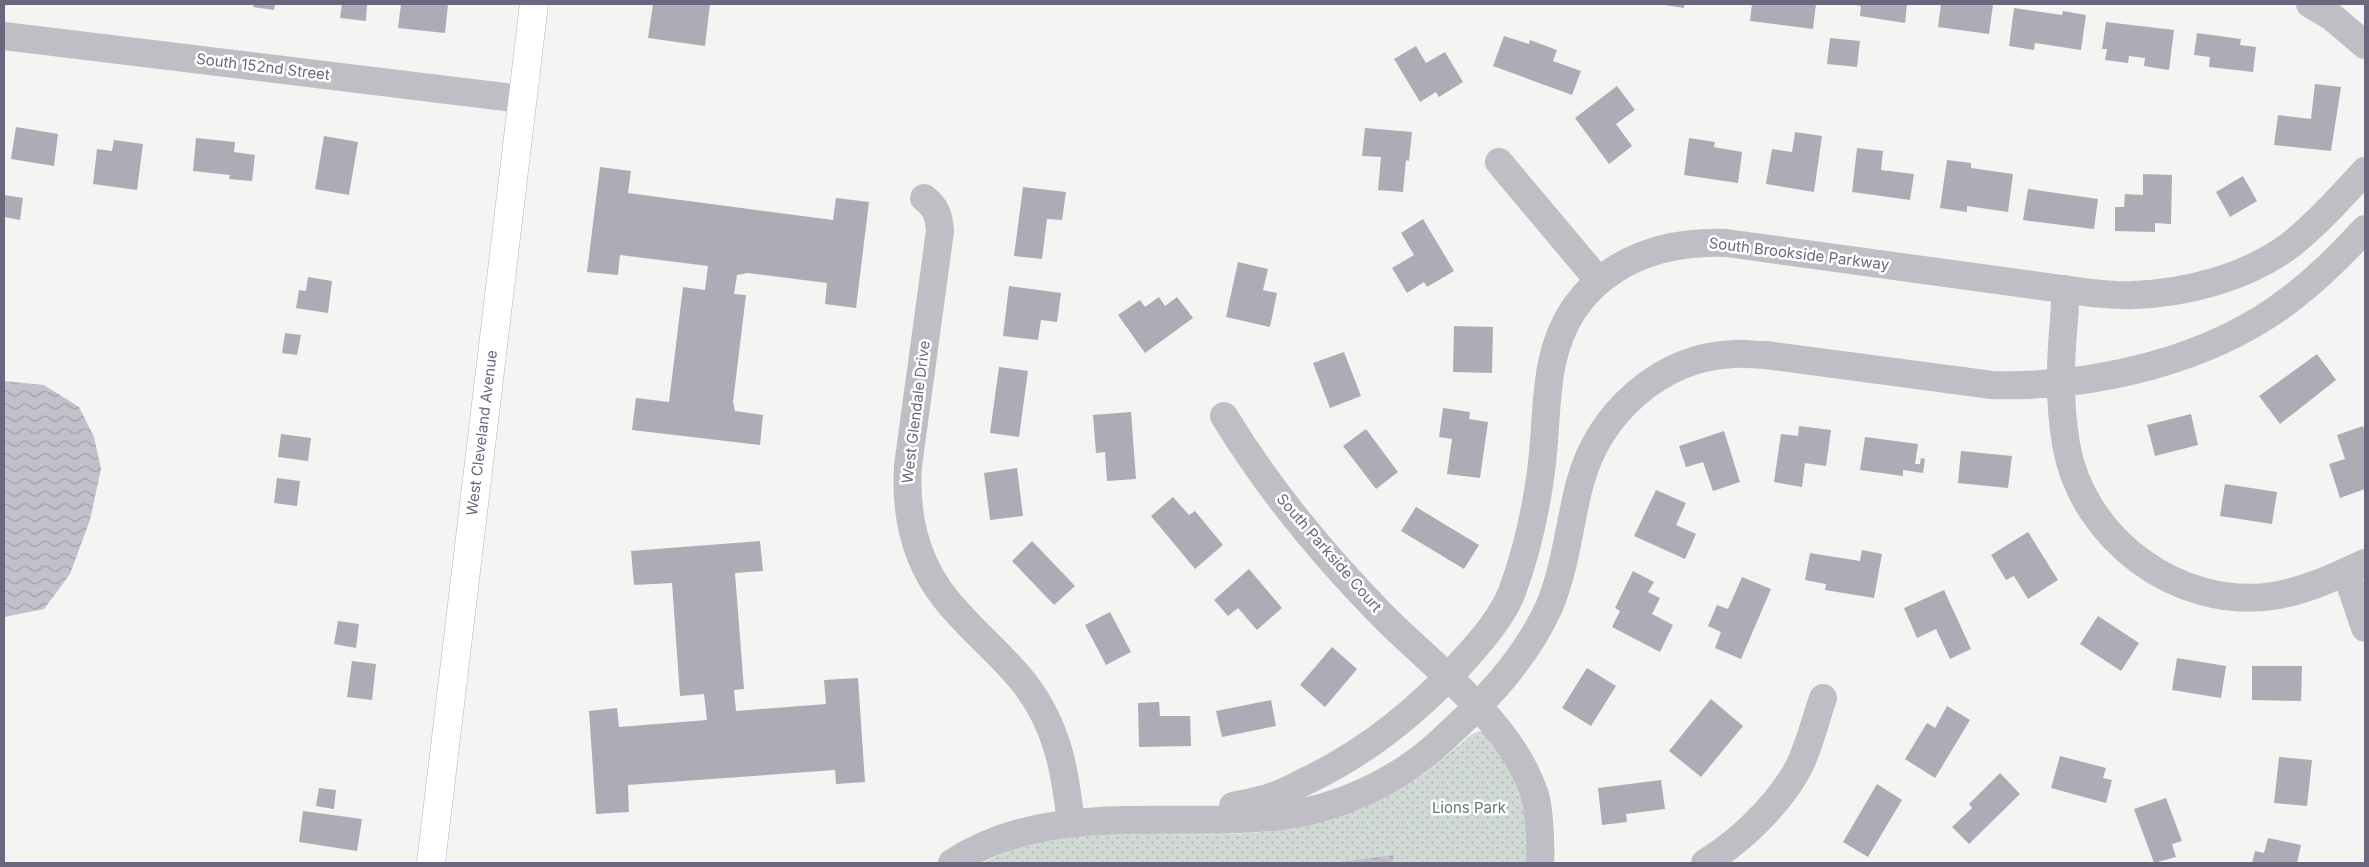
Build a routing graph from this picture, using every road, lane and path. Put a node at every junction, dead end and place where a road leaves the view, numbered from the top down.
1 (534, 4) edge
2 (2310, 4) edge
3 (4, 36) edge
4 (2365, 45) edge
5 (522, 99) junction
6 (1498, 162) dead end
7 (2365, 171) edge
8 (924, 198) dead end
9 (2365, 229) edge
10 (1599, 281) junction
11 (2065, 289) junction
12 (2062, 383) junction
13 (1224, 416) dead end
14 (2355, 568) edge
15 (2365, 628) edge
16 (1447, 679) junction
17 (1823, 698) dead end
18 (1478, 706) junction
19 (1167, 820) junction
20 (1071, 823) junction
21 (431, 863) edge
22 (952, 863) edge
23 (1540, 863) edge
24 (1704, 863) edge

1 - 5 main road, West Cleveland Avenue
2 - 4 street
3 - 5 street, South 152nd Street
5 - 21 main road, West Cleveland Avenue
6 - 10 street
7 - 11 street, South Brookside Parkway
8 - 20 street, West Glendale Drive
9 - 12 street, South Brookside Parkway
10 - 11 street, South Brookside Parkway
10 - 16 street, South Brookside Parkway
11 - 12 street
12 - 14 street
12 - 18 street, South Brookside Parkway
13 - 16 street, South Parkside Court
14 - 15 street
16 - 18 street, South Parkside Court
16 - 19 street, South Brookside Parkway
17 - 24 street
18 - 19 street, South Brookside Parkway
18 - 23 street, South Parkside Court
19 - 20 street, South Brookside Parkway
20 - 22 street, South Brookside Parkway

